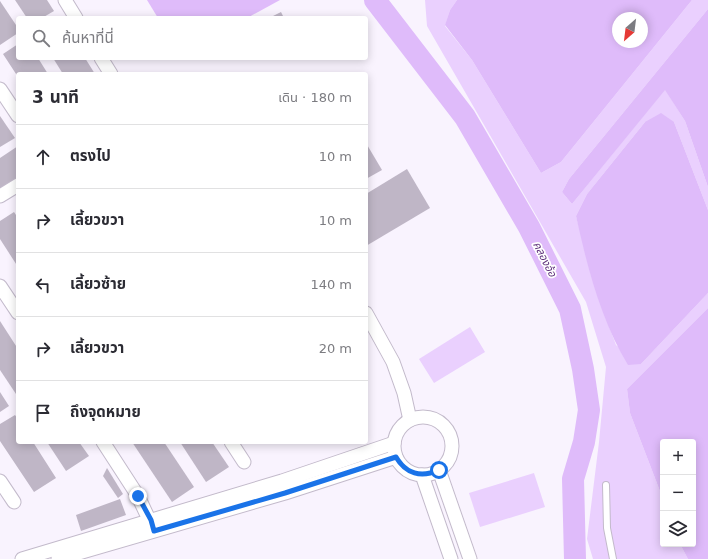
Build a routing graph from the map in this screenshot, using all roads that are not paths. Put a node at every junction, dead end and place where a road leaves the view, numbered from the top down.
1 (65, 0) edge
2 (75, 16) edge
3 (102, 60) edge
4 (110, 72) edge
5 (0, 89) edge
6 (16, 113) edge
7 (16, 186) edge
8 (0, 196) edge
9 (0, 286) edge
10 (16, 310) edge
11 (368, 317) edge
12 (410, 420) junction
13 (104, 444) edge
14 (232, 444) edge
15 (394, 444) junction
16 (396, 457) junction
17 (244, 462) dead end
18 (439, 470) junction
19 (422, 475) junction
20 (0, 481) edge
21 (606, 485) dead end
22 (284, 487) junction
23 (14, 502) dead end
24 (152, 526) junction
25 (22, 559) edge
26 (58, 559) edge
27 (451, 559) edge
28 (470, 559) edge
29 (613, 559) edge

1 - 2 street
3 - 4 street
5 - 6 street
7 - 8 street
9 - 10 street
11 - 12 street
12 - 15 street
12 - 18 street
13 - 24 street
14 - 17 street
15 - 16 street
15 - 22 street
16 - 19 street
16 - 22 street
18 - 19 street
18 - 28 street
19 - 27 street
20 - 23 street
21 - 29 lane
22 - 24 street
24 - 25 street
24 - 26 street

